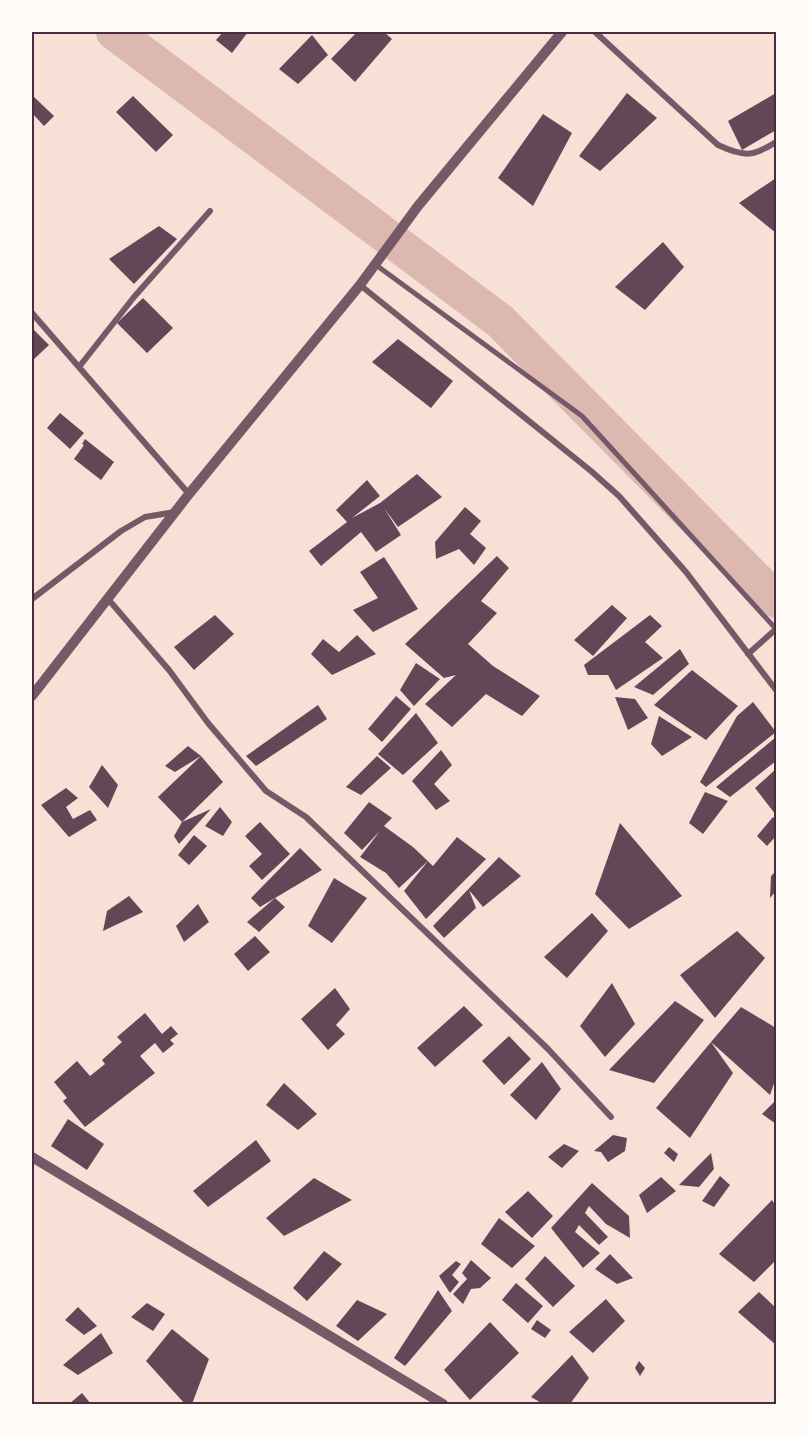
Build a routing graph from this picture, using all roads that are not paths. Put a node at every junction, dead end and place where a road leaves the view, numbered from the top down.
1 (562, 32) edge
2 (595, 32) edge
3 (777, 142) edge
4 (210, 211) dead end
5 (375, 263) junction
6 (360, 285) junction
7 (32, 313) edge
8 (79, 367) junction
9 (189, 494) junction
10 (176, 512) junction
11 (108, 598) junction
12 (32, 599) edge
13 (777, 629) edge
14 (748, 654) junction
15 (777, 690) edge
16 (32, 696) edge
17 (611, 1117) dead end
18 (32, 1157) edge
19 (443, 1404) edge

1 - 5 street
2 - 3 street
4 - 8 street
5 - 6 street
5 - 13 street
6 - 9 street
6 - 14 street
7 - 8 street
8 - 9 street
9 - 10 street
10 - 11 street
10 - 12 street
11 - 16 street
11 - 17 street
13 - 14 street
14 - 15 street
18 - 19 street

